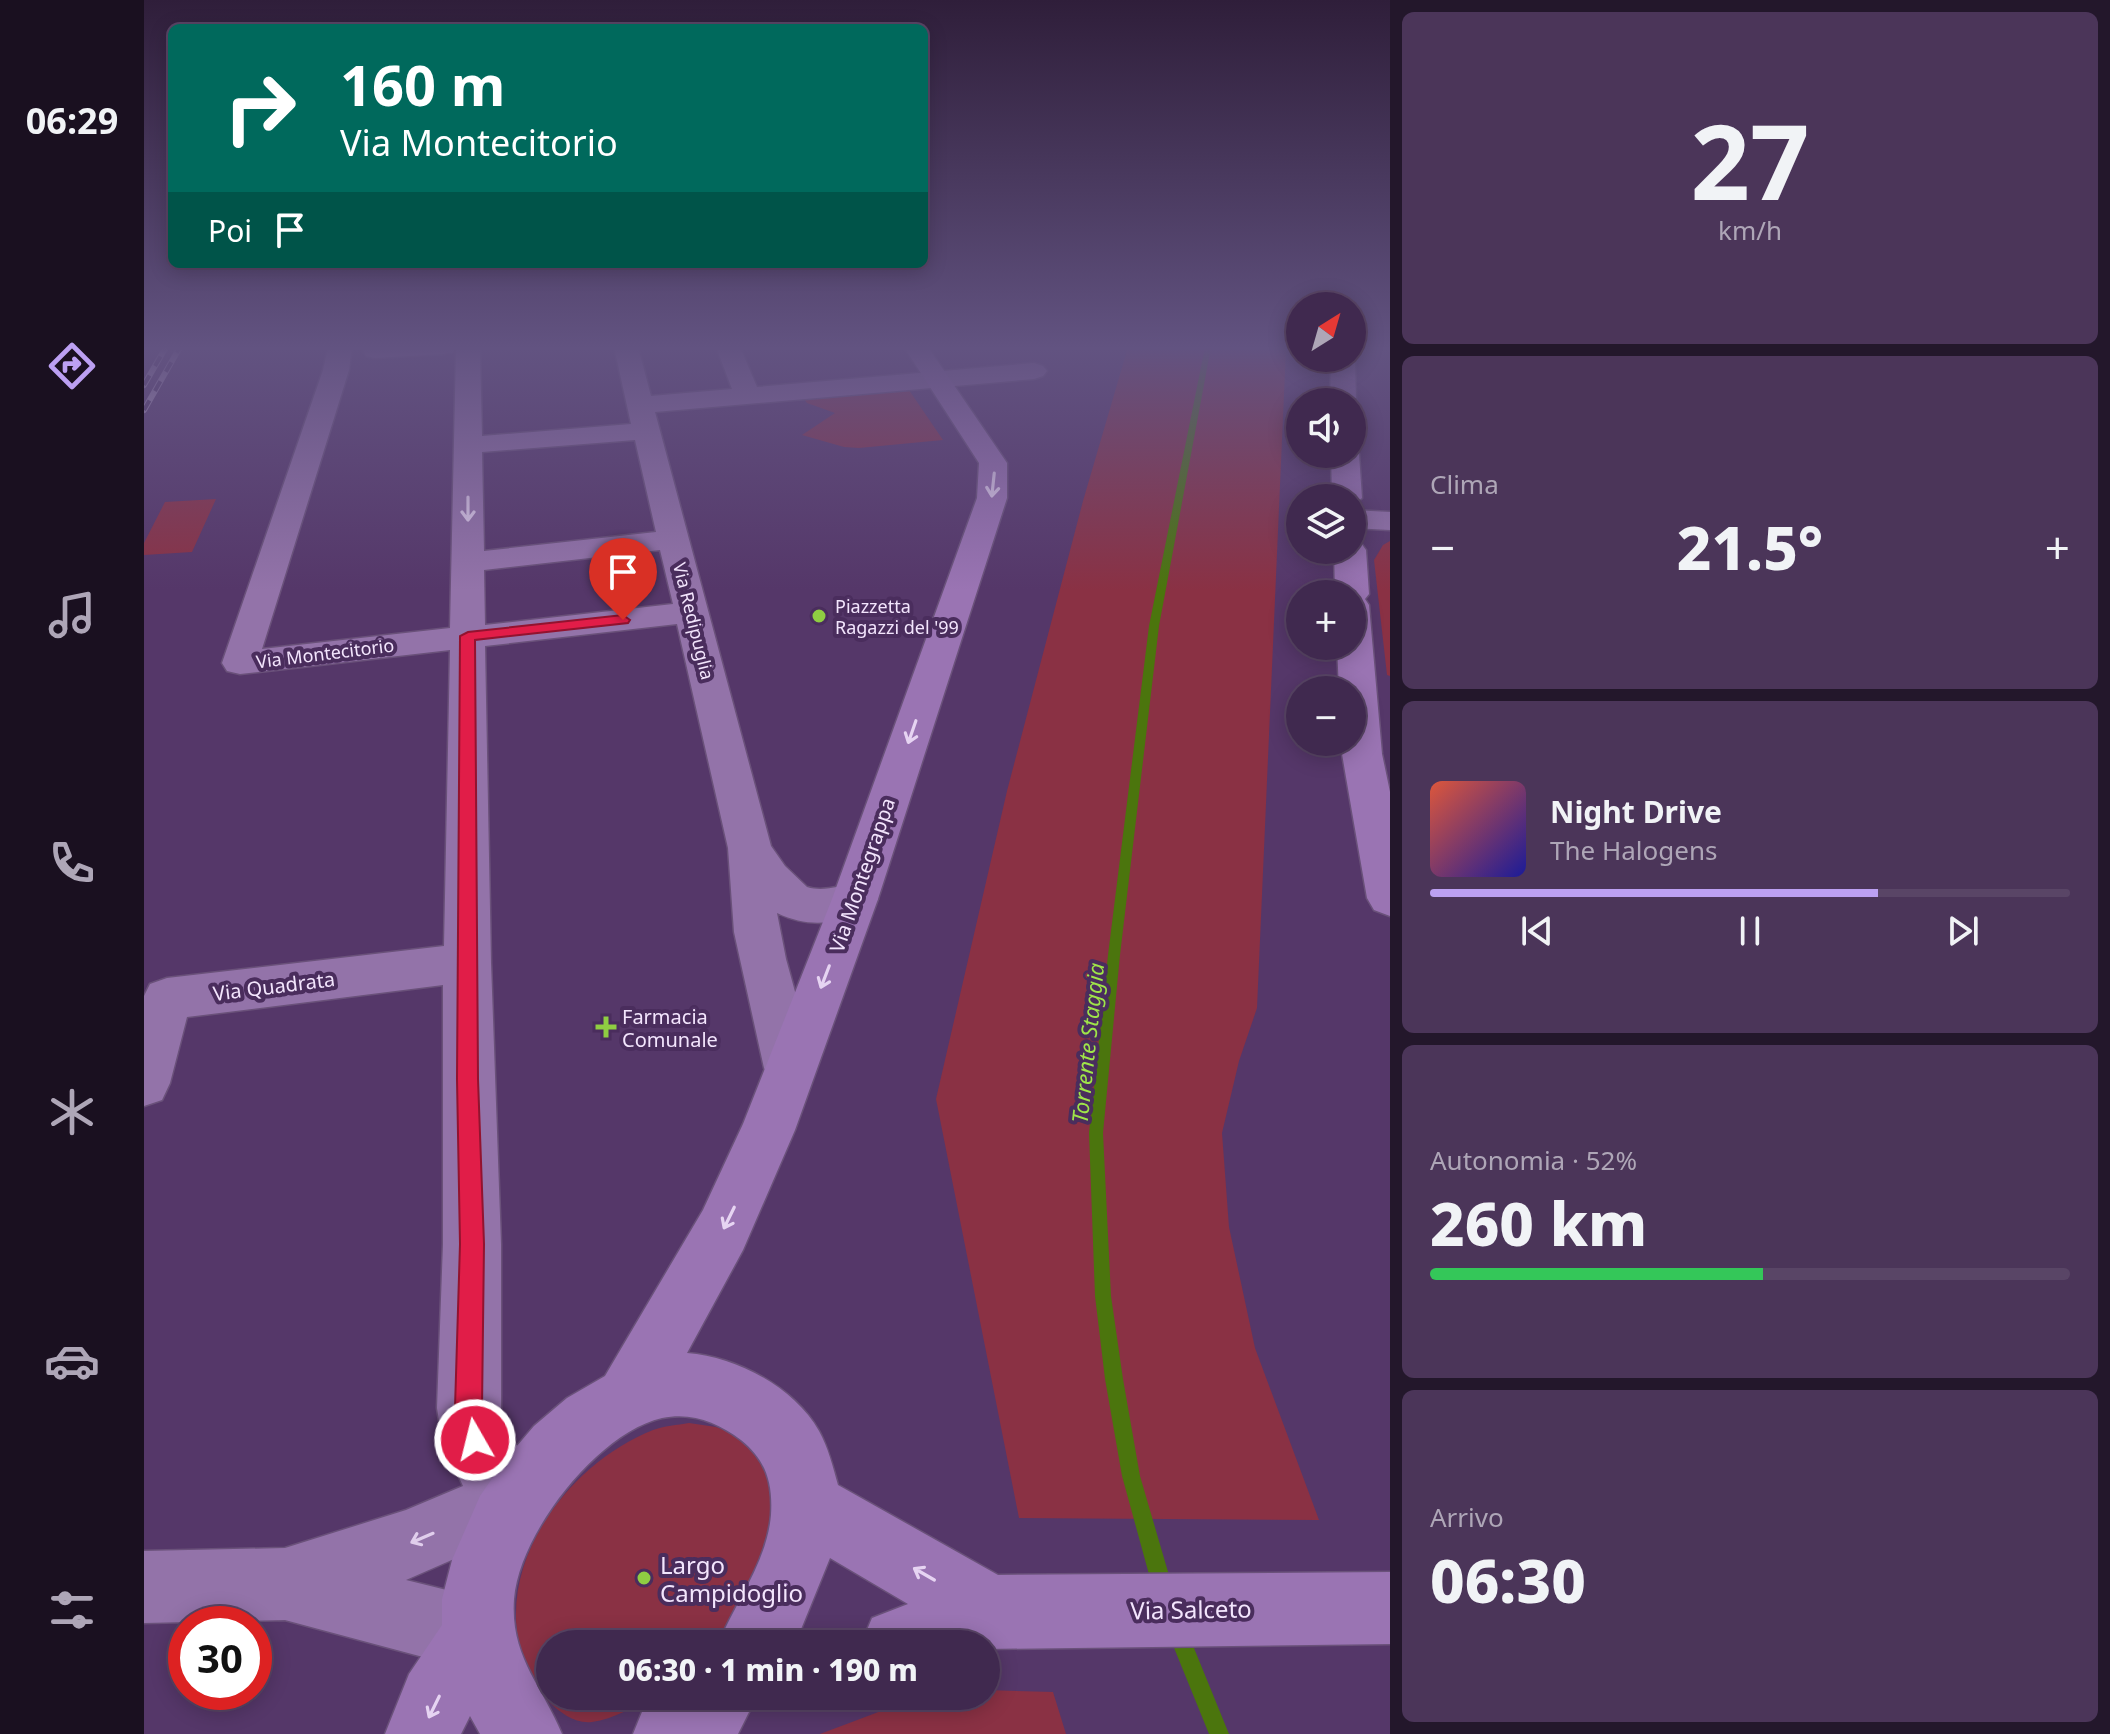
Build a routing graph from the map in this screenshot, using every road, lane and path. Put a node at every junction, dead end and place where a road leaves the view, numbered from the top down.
1 (317, 428) edge
2 (468, 428) edge
3 (579, 428) edge
4 (646, 428) edge
5 (970, 428) edge
6 (468, 445) junction
7 (1366, 520) edge
8 (1390, 521) edge
9 (674, 539) junction
10 (469, 562) junction
11 (691, 612) junction
12 (468, 636) junction
13 (1356, 660) edge
14 (750, 848) junction
15 (1390, 898) edge
16 (855, 899) junction
17 (467, 963) junction
18 (790, 1068) junction
19 (144, 1083) edge
20 (628, 1397) junction
21 (519, 1496) junction
22 (808, 1505) junction
23 (285, 1584) junction
24 (144, 1587) edge
25 (1390, 1608) edge
26 (992, 1611) junction
27 (762, 1630) edge
28 (938, 1630) edge
29 (479, 1635) junction
30 (423, 1734) edge
31 (524, 1734) edge

1 - 12 street, Via Montecitorio
2 - 6 street
3 - 6 street
4 - 9 street, Via Redipuglia
5 -> 16 main road, Via Montegrappa
6 -> 10 street
7 - 8 street
9 - 10 street
9 - 11 street, Via Redipuglia
10 - 12 street
11 - 12 street, Via Montecitorio
11 - 14 street, Via Redipuglia
12 - 17 street
13 - 15 main road
14 - 16 street, Via Redipuglia
14 - 18 street, Via Redipuglia
16 -> 18 main road, Via Montegrappa
17 - 19 street, Via Quadrata
17 - 21 street
18 -> 20 main road, Via Montegrappa
20 - 21 main road
20 - 22 main road
21 -> 23 street
21 - 29 main road
26 -> 22 main road, Via Salceto
22 - 27 main road
23 - 24 street
23 - 29 street
25 - 26 main road, Via Salceto
26 - 28 main road, Via Salceto
29 -> 30 main road
29 - 31 main road

